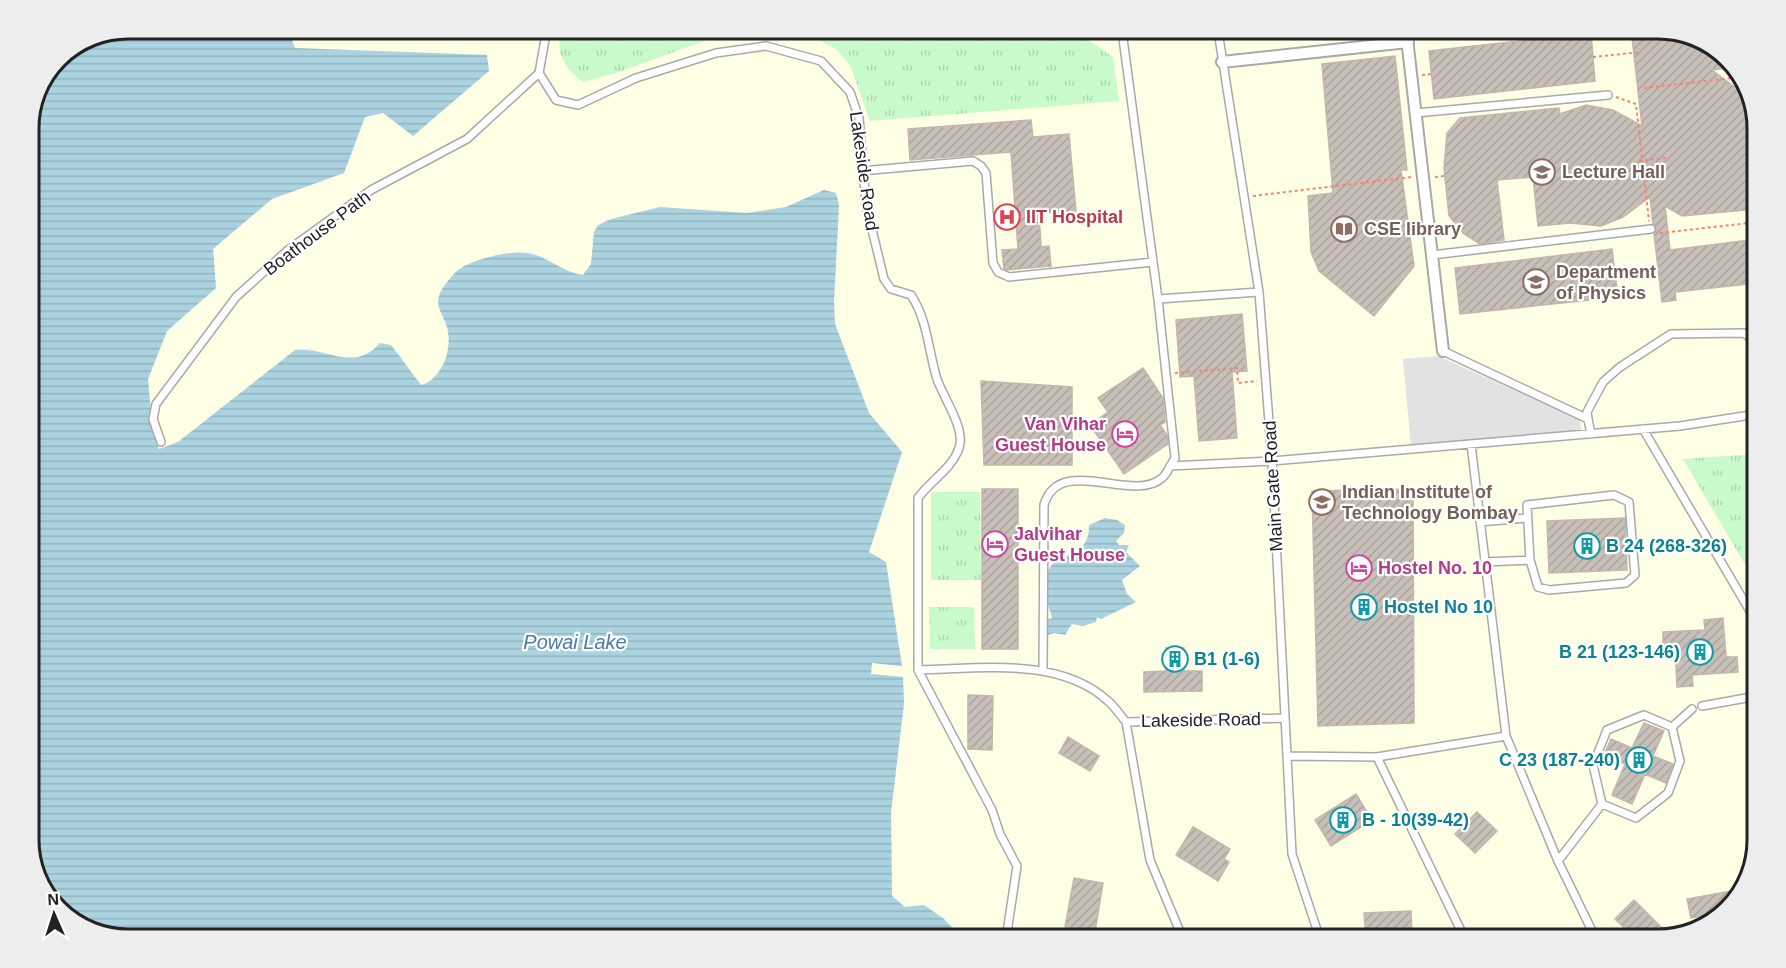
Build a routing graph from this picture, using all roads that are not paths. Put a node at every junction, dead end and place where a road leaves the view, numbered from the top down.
1 (545, 39) edge
2 (1123, 39) edge
3 (1219, 39) edge
4 (1392, 39) edge
5 (1407, 39) edge
6 (1222, 62) junction
7 (539, 73) junction
8 (1608, 95) road end
9 (1416, 113) junction
10 (861, 171) junction
11 (1650, 229) road end
12 (1432, 255) junction
13 (1153, 262) junction
14 (1259, 292) junction
15 (1158, 299) junction
16 (1747, 335) edge
17 (1443, 351) joint
18 (1747, 415) edge
19 (1588, 419) junction
20 (1643, 429) junction
21 (1591, 434) junction
22 (161, 442) dead end
23 (1471, 444) junction
24 (1272, 461) junction
25 (1170, 466) junction
26 (1526, 518) junction
27 (1480, 522) junction
28 (1530, 560) junction
29 (1485, 562) junction
30 (1747, 605) edge
31 (918, 670) junction
32 (1043, 670) junction
33 (1747, 698) edge
34 (1702, 705) dead end
35 (1692, 709) dead end
36 (1286, 718) junction
37 (1126, 722) junction
38 (1672, 727) junction
39 (1506, 736) junction
40 (1287, 756) junction
41 (1377, 757) junction
42 (1602, 804) junction
43 (1558, 861) junction
44 (1008, 929) edge
45 (1179, 929) edge
46 (1317, 929) edge
47 (1461, 929) edge
48 (1591, 929) edge

1 - 7 lane
2 - 13 lane
3 - 6 lane, Main Gate Road
4 - 6 street
5 - 9 street
6 - 14 lane, Main Gate Road
7 - 10 lane, Lakeside Road
7 - 22 lane, Boathouse Path
8 - 9 lane
9 - 12 street
10 - 13 lane
10 - 31 lane, Lakeside Road
11 - 12 lane
12 - 17 street
13 - 15 lane
14 - 15 lane
14 - 24 lane, Main Gate Road
15 - 25 lane
16 - 19 lane
17 - 19 lane
18 - 20 lane
19 - 21 lane
20 - 21 lane
20 - 30 lane
21 - 23 lane
23 - 24 lane
23 - 27 lane
24 - 25 lane
24 - 36 lane, Main Gate Road
25 - 32 lane
26 - 27 lane
26 - 28 lane
26 - 28 lane
27 - 29 lane
28 - 29 lane
29 - 39 lane
31 - 32 lane, Lakeside Road
31 - 44 lane, Lakeside Road
32 - 37 lane, Lakeside Road
33 - 34 lane
35 - 38 lane
36 - 37 lane, Lakeside Road
36 - 40 lane, Main Gate Road
37 - 45 lane
38 - 42 lane
38 - 42 lane
39 - 41 lane
39 - 43 lane
40 - 41 lane
40 - 46 lane, Main Gate Road
41 - 47 lane
42 - 43 lane
43 - 48 lane

